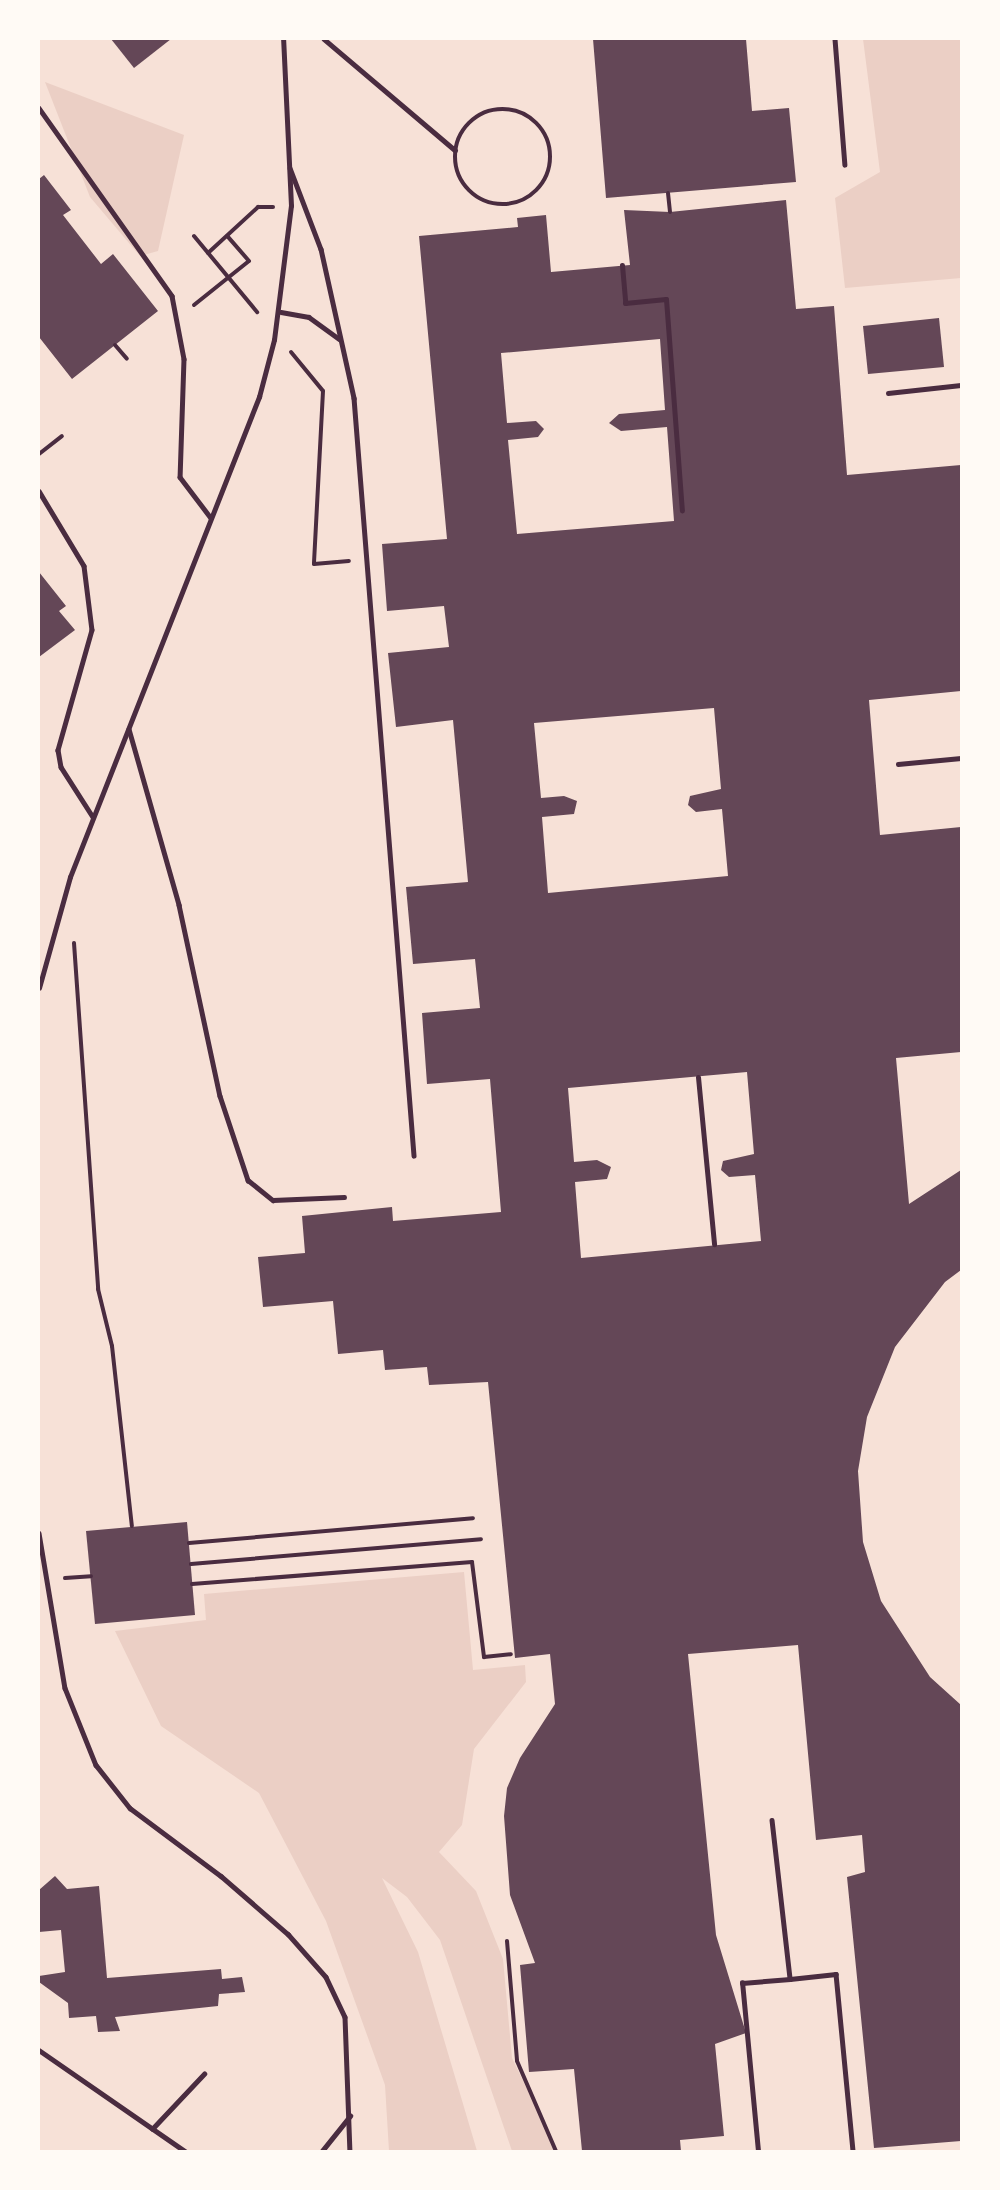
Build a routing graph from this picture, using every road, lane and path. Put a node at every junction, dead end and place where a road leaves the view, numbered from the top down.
1 (283, 39) edge
2 (324, 39) edge
3 (835, 39) edge
4 (39, 108) edge
5 (455, 150) junction
6 (845, 165) dead end
7 (290, 168) junction
8 (668, 193) dead end
9 (258, 207) dead end
10 (670, 212) dead end
11 (226, 236) junction
12 (208, 253) dead end
13 (622, 266) dead end
14 (189, 310) dead end
15 (281, 312) junction
16 (340, 340) junction
17 (115, 345) dead end
18 (127, 359) dead end
19 (961, 386) edge
20 (888, 393) dead end
21 (62, 436) dead end
22 (39, 454) edge
23 (39, 491) edge
24 (315, 501) dead end
25 (682, 510) dead end
26 (211, 518) junction
27 (368, 560) junction
28 (129, 728) junction
29 (961, 758) edge
30 (898, 764) dead end
31 (93, 817) junction
32 (73, 932) dead end
33 (39, 988) edge
34 (698, 1077) dead end
35 (414, 1156) dead end
36 (344, 1197) dead end
37 (714, 1244) dead end
38 (473, 1518) dead end
39 (132, 1526) dead end
40 (39, 1533) edge
41 (481, 1539) dead end
42 (189, 1543) dead end
43 (191, 1564) dead end
44 (192, 1584) dead end
45 (511, 1654) dead end
46 (772, 1820) dead end
47 (507, 1941) dead end
48 (790, 1979) junction
49 (39, 2050) edge
50 (204, 2074) dead end
51 (350, 2116) junction
52 (152, 2129) junction
53 (185, 2151) edge
54 (322, 2151) edge
55 (350, 2151) edge
56 (556, 2151) edge
57 (758, 2151) edge
58 (853, 2151) edge

1 - 7 lane
2 - 5 lane
3 - 6 lane
4 - 26 lane
5 - 5 lane
7 - 15 lane
7 - 16 lane
8 - 10 path
9 - 11 path
11 - 12 path
11 - 14 path
13 - 25 street
15 - 16 lane
15 - 26 lane
16 - 27 lane
17 - 18 path
19 - 20 lane
21 - 22 path
23 - 31 lane
24 - 27 path
26 - 28 lane
27 - 35 lane
28 - 31 lane
28 - 36 lane
29 - 30 lane
31 - 33 lane
32 - 39 path
34 - 37 street
38 - 42 path
40 - 51 lane
41 - 43 path
44 - 45 path
46 - 48 lane
47 - 56 path
48 - 57 lane
48 - 58 lane
49 - 52 lane
50 - 52 lane
51 - 54 lane
51 - 55 lane
52 - 53 lane

